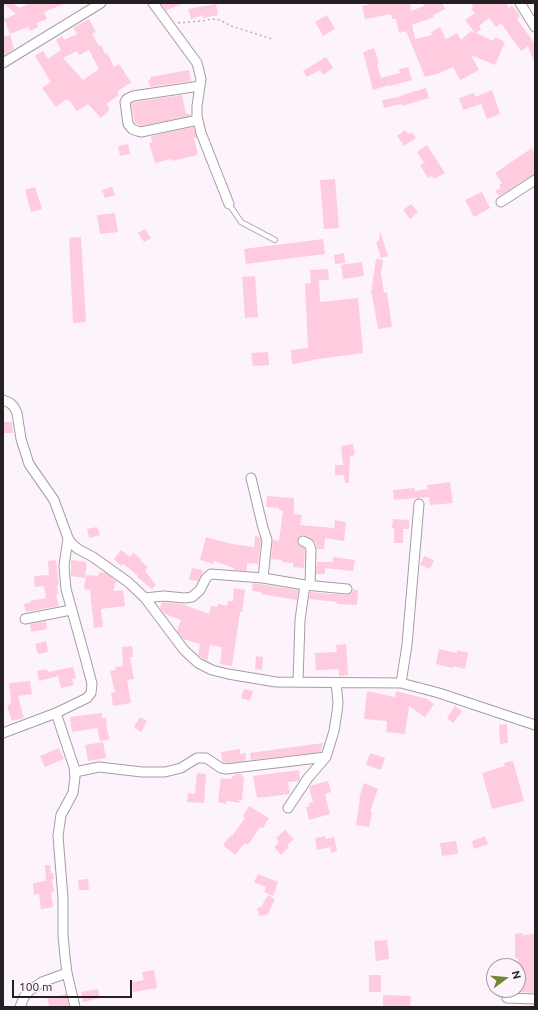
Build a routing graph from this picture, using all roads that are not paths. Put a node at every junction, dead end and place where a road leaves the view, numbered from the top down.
1 (102, 3) edge
2 (153, 3) edge
3 (520, 3) edge
4 (535, 27) edge
5 (3, 63) edge
6 (200, 86) junction
7 (198, 120) junction
8 (535, 180) edge
9 (501, 202) dead end
10 (229, 204) joint
11 (275, 240) dead end
12 (3, 400) edge
13 (251, 478) dead end
14 (419, 504) dead end
15 (68, 538) junction
16 (303, 541) dead end
17 (263, 578) junction
18 (308, 585) junction
19 (347, 589) dead end
20 (145, 598) junction
21 (71, 610) junction
22 (25, 619) dead end
23 (298, 682) junction
24 (336, 683) junction
25 (401, 684) junction
26 (56, 713) junction
27 (535, 725) edge
28 (3, 733) edge
29 (326, 758) junction
30 (75, 772) junction
31 (288, 808) dead end
32 (67, 973) junction
33 (535, 999) edge
34 (513, 1001) edge
35 (20, 1007) edge
36 (76, 1007) edge

1 - 5 street
2 - 6 street
3 - 4 street
6 - 7 street
6 - 7 street
7 - 10 street
8 - 9 street
10 - 11 lane
12 - 15 street
13 - 17 street
14 - 25 street
15 - 20 street
15 - 21 street
16 - 18 street
17 - 18 street
17 - 20 street
18 - 19 street
18 - 23 street
20 - 23 street
21 - 22 street
21 - 26 street
23 - 24 street
24 - 25 street
24 - 29 street
25 - 27 street
26 - 28 street
26 - 30 street
29 - 30 street
29 - 31 street
30 - 32 street
32 - 35 street
32 - 36 street
33 - 34 street

